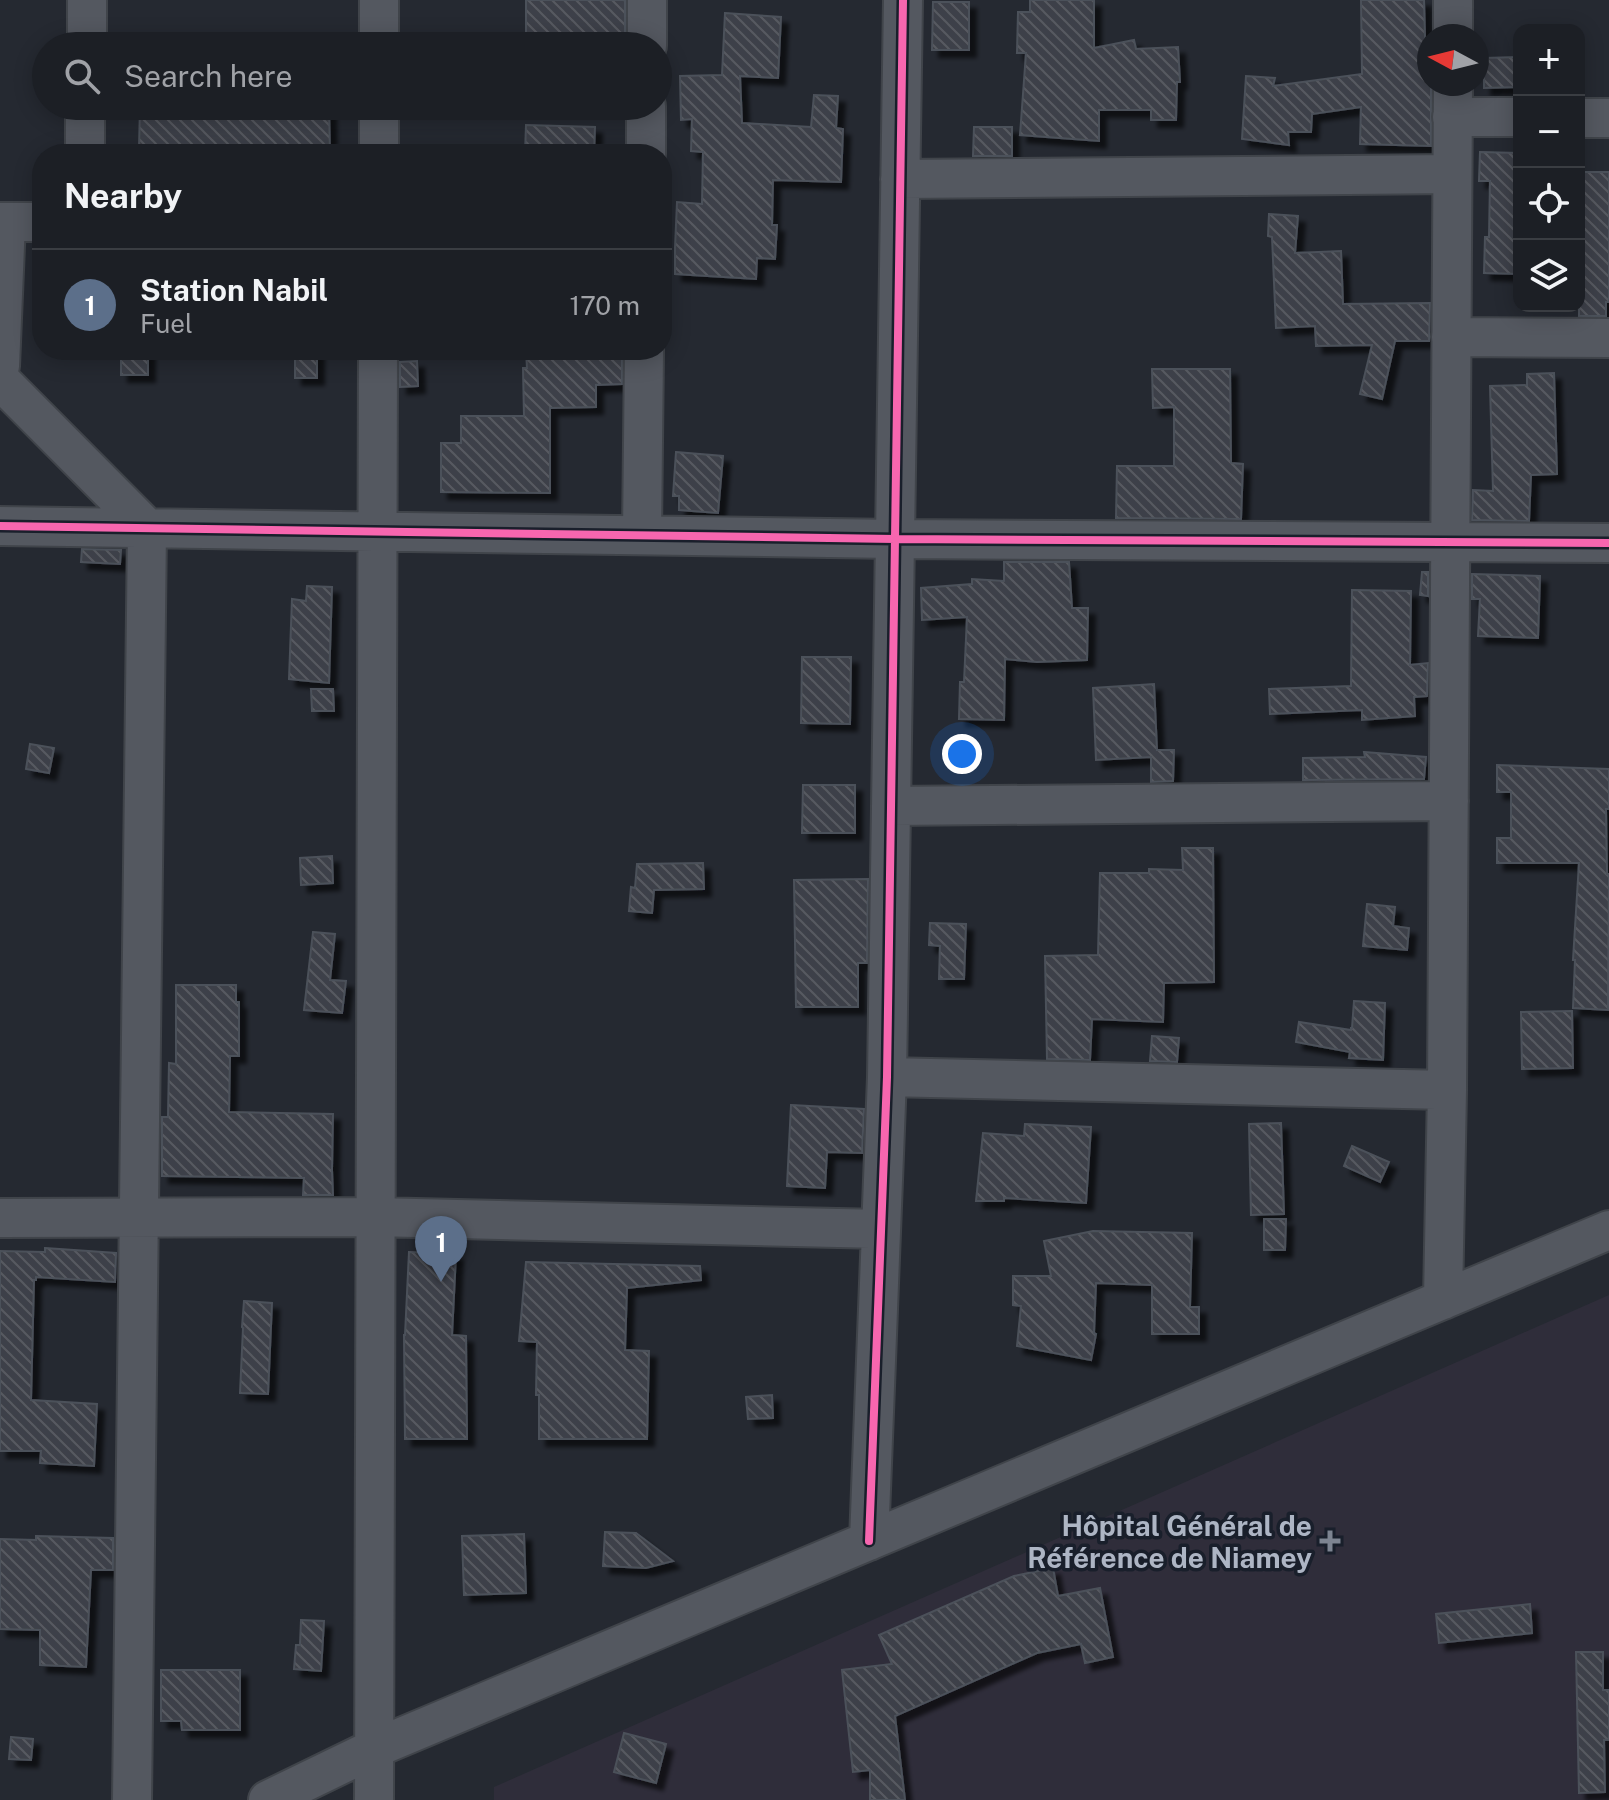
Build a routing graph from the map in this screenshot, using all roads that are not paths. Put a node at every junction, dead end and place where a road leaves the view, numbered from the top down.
1 (87, 0) edge
2 (379, 0) edge
3 (647, 0) edge
4 (903, 0) edge
5 (1453, 0) edge
6 (1453, 24) edge
7 (87, 32) edge
8 (379, 32) edge
9 (647, 32) edge
10 (1452, 100) edge
11 (1513, 115) edge
12 (1585, 118) edge
13 (1609, 118) edge
14 (85, 120) edge
15 (379, 120) edge
16 (646, 120) edge
17 (85, 144) edge
18 (379, 144) edge
19 (646, 144) edge
20 (1452, 174) junction
21 (900, 179) junction
22 (16, 222) edge
23 (1451, 337) junction
24 (1609, 338) edge
25 (378, 360) edge
26 (644, 360) edge
27 (0, 366) edge
28 (0, 380) edge
29 (0, 526) edge
30 (147, 528) junction
31 (377, 531) junction
32 (642, 535) junction
33 (895, 539) junction
34 (1450, 543) junction
35 (1609, 543) edge
36 (1449, 801) junction
37 (891, 806) junction
38 (887, 1077) junction
39 (1447, 1090) junction
40 (375, 1217) junction
41 (0, 1218) edge
42 (139, 1218) junction
43 (881, 1229) junction
44 (1609, 1230) edge
45 (1443, 1300) junction
46 (869, 1541) junction
47 (373, 1749) junction
48 (132, 1800) edge
49 (268, 1800) edge
50 (374, 1800) edge

1 - 7 street
2 - 8 street
3 - 9 street
4 - 21 street
5 - 6 street
10 - 11 street
10 - 20 street
12 - 13 street
14 - 17 street
15 - 18 street
16 - 19 street
20 - 21 street
20 - 23 street
21 - 33 street
22 - 27 street
23 - 24 street
23 - 34 street
25 - 31 street
26 - 32 street
28 - 30 street
29 - 30 street
30 - 31 street
30 - 42 street
31 - 32 street
31 - 40 street
32 - 33 street
33 - 34 street
33 - 37 street
34 - 35 street
34 - 36 street
36 - 37 street
36 - 39 street
37 - 38 street
38 - 39 street
38 - 43 street
39 - 45 street
40 - 42 street
40 - 43 street
40 - 47 street
41 - 42 street
42 - 48 street
43 - 46 street
44 - 45 street
45 - 46 street
46 - 47 street
47 - 49 street
47 - 50 street

